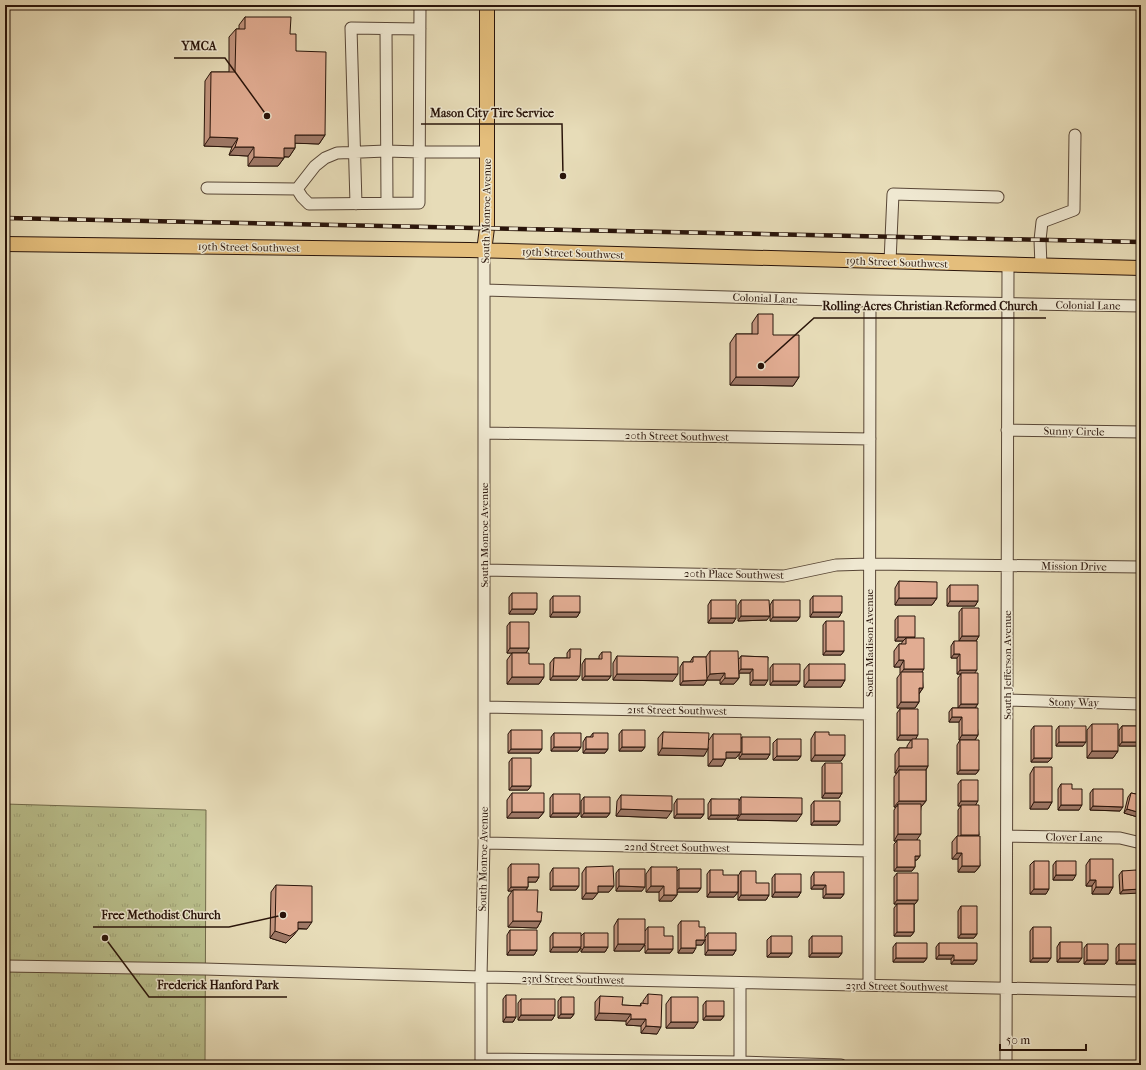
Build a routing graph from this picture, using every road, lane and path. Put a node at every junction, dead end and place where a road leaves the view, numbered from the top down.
1 (420, 5) edge
2 (486, 5) edge
3 (386, 29) junction
4 (420, 29) junction
5 (1075, 135) dead end
6 (386, 151) junction
7 (354, 152) junction
8 (420, 152) junction
9 (487, 152) junction
10 (207, 188) dead end
11 (297, 189) junction
12 (998, 197) dead end
13 (387, 203) junction
14 (356, 204) junction
15 (5, 244) edge
16 (484, 251) junction
17 (890, 262) junction
18 (1008, 265) junction
19 (1041, 266) junction
20 (1141, 268) edge
21 (484, 290) junction
22 (870, 301) junction
23 (1008, 304) junction
24 (1141, 306) edge
25 (1007, 430) junction
26 (1141, 432) edge
27 (484, 433) junction
28 (870, 439) junction
29 (870, 564) junction
30 (1007, 565) junction
31 (1141, 567) edge
32 (484, 570) junction
33 (1007, 700) junction
34 (1141, 704) edge
35 (484, 707) junction
36 (869, 714) junction
37 (1006, 836) junction
38 (484, 843) junction
39 (1141, 843) edge
40 (869, 851) junction
41 (5, 966) edge
42 (481, 977) junction
43 (740, 982) junction
44 (869, 985) junction
45 (1006, 988) junction
46 (1141, 992) edge
47 (482, 1062) edge
48 (740, 1064) edge
49 (841, 1065) edge
50 (1006, 1065) edge

1 - 4 street
2 - 9 main road, South Monroe Avenue
3 - 4 street
3 - 6 street
3 - 7 street
4 - 8 street
5 - 19 street
6 - 7 street
6 - 8 street
6 - 13 street
7 - 11 street
7 - 14 street
8 - 9 street
8 - 13 street
9 - 16 main road, South Monroe Avenue
10 - 11 street
11 - 14 street
12 - 17 street
13 - 14 street
15 - 16 main road, 19th Street Southwest
16 - 17 main road, 19th Street Southwest
16 - 21 street, South Monroe Avenue
17 - 18 main road, 19th Street Southwest
18 - 19 main road, 19th Street Southwest
18 - 23 street, South Jefferson Avenue
19 - 20 main road, 19th Street Southwest
21 - 22 street, Colonial Lane
21 - 27 street, South Monroe Avenue
22 - 23 street, Colonial Lane
22 - 28 street, South Madison Avenue
23 - 24 street, Colonial Lane
23 - 25 street, South Jefferson Avenue
25 - 26 street, Sunny Circle
25 - 30 street, South Jefferson Avenue
27 - 28 street, 20th Street Southwest
27 - 32 street, South Monroe Avenue
28 - 29 street, South Madison Avenue
29 - 30 street, 20th Place Southwest
29 - 32 street, 20th Place Southwest
29 - 36 street, South Madison Avenue
30 - 31 street, Mission Drive
30 - 33 street, South Jefferson Avenue
32 - 35 street, South Monroe Avenue
33 - 34 street, Stony Way
33 - 37 street, South Jefferson Avenue
35 - 36 street, 21st Street Southwest
35 - 38 street, South Monroe Avenue
36 - 40 street, South Madison Avenue
37 - 39 street, Clover Lane
37 - 45 street, South Jefferson Avenue
38 - 40 street, 22nd Street Southwest
38 - 42 street, South Monroe Avenue
40 - 44 street, South Madison Avenue
41 - 42 street, 23rd Street Southwest
42 - 43 street, 23rd Street Southwest
42 - 47 street, South Monroe Avenue
43 - 44 street, 23rd Street Southwest
43 - 48 street
44 - 45 street, 23rd Street Southwest
45 - 46 street, 23rd Street Southwest
45 - 50 street, South Jefferson Avenue
47 - 48 street
48 - 49 street

